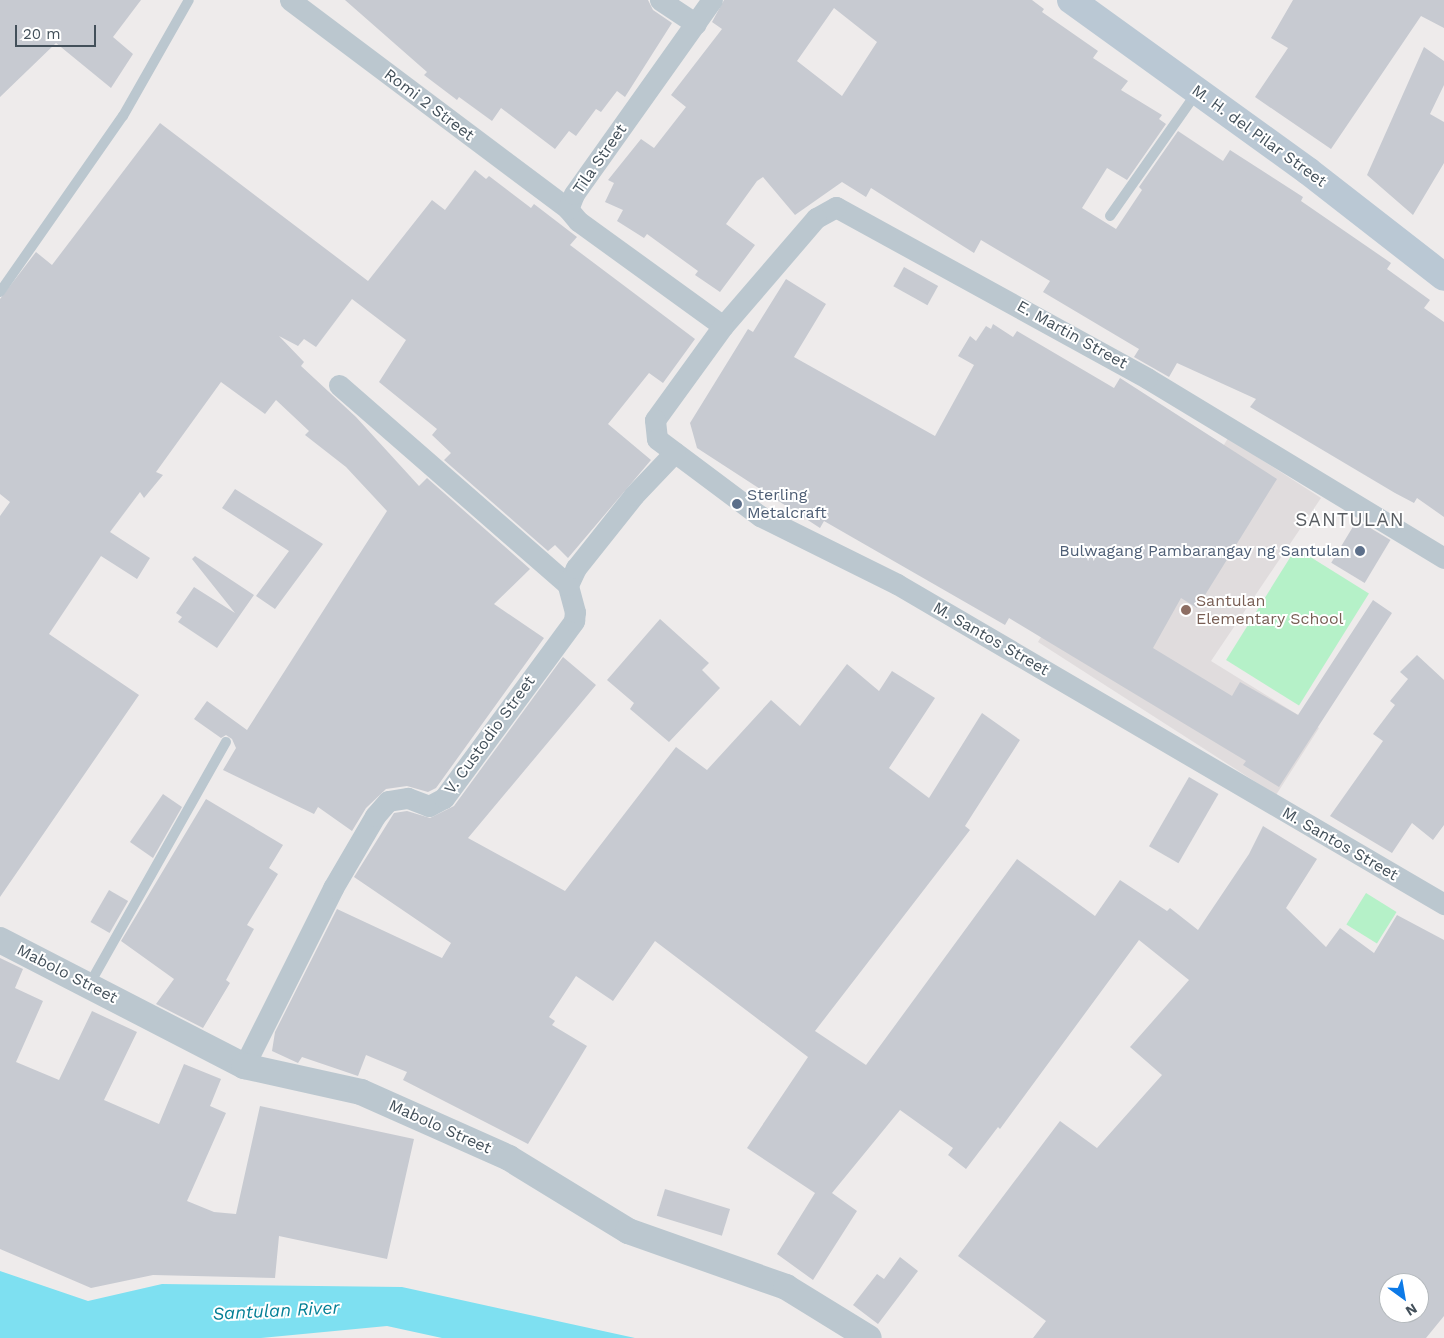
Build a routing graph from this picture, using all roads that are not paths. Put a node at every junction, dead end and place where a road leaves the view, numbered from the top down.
1 (189, 0) edge
2 (290, 0) edge
3 (660, 0) edge
4 (712, 0) edge
5 (1071, 0) edge
6 (696, 24) junction
7 (1198, 92) junction
8 (568, 209) junction
9 (1110, 216) dead end
10 (1444, 277) edge
11 (0, 292) edge
12 (723, 326) junction
13 (339, 385) dead end
14 (675, 452) junction
15 (1444, 558) edge
16 (568, 584) junction
17 (226, 742) dead end
18 (1444, 904) edge
19 (0, 940) edge
20 (89, 985) junction
21 (244, 1066) junction
22 (869, 1338) edge

1 - 11 lane
2 - 8 street, Romi 2 Street
3 - 6 street
4 - 6 street, Tila Street
5 - 7 main road, M. H. del Pilar Street
6 - 8 street, Tila Street
7 - 9 lane
7 - 10 main road, M. H. del Pilar Street
8 - 12 street, Tila Street
12 - 14 street, M. Santos Street
12 - 15 street, E. Martin Street
13 - 16 street
14 - 16 street
14 - 18 street, M. Santos Street
16 - 21 street, V. Custodio Street
17 - 20 lane
19 - 20 street, Mabolo Street
20 - 21 street, Mabolo Street
21 - 22 street, Mabolo Street

